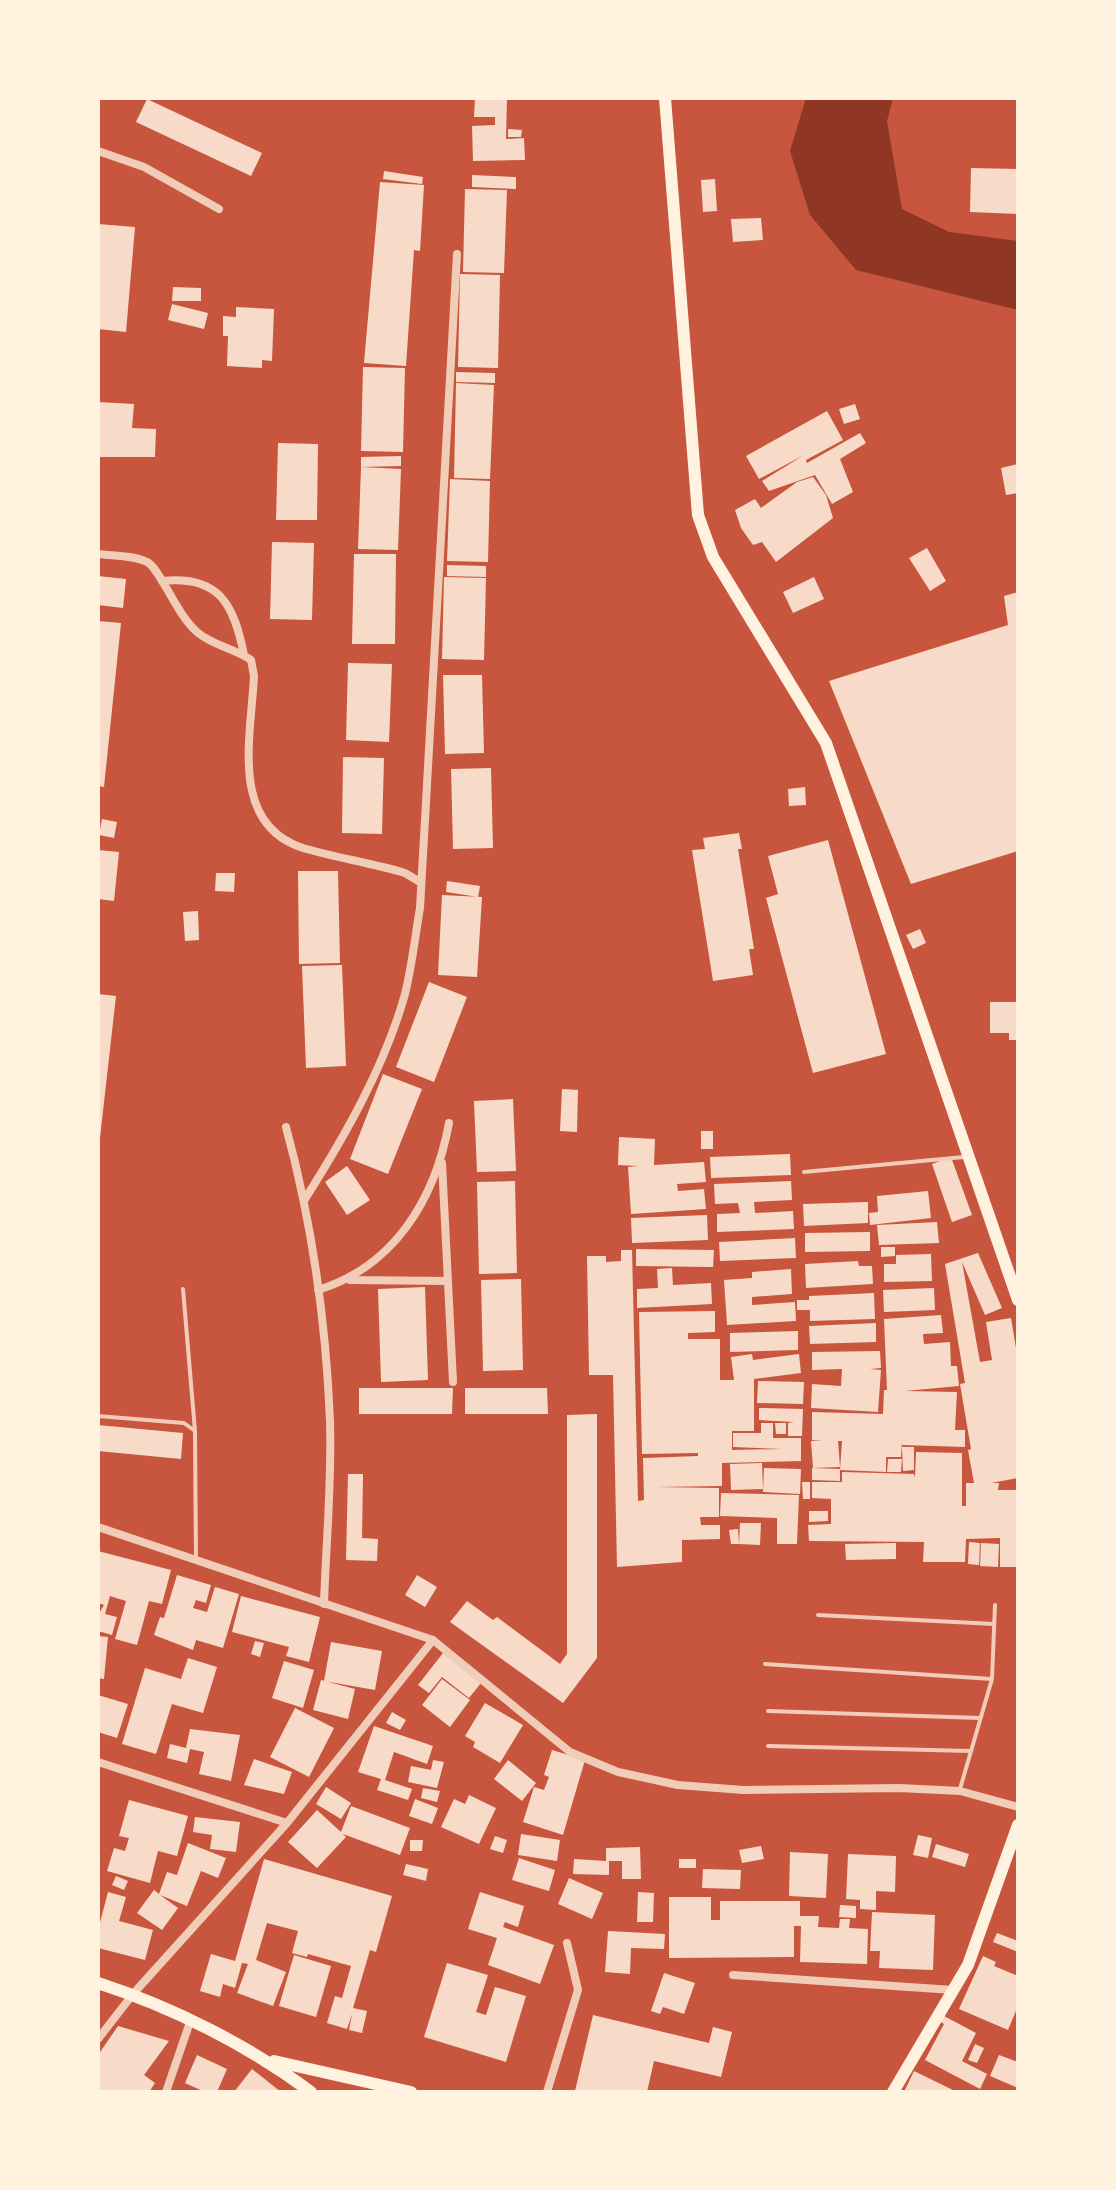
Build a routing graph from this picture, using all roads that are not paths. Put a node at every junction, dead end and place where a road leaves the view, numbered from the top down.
1 (665, 98) edge
2 (98, 151) edge
3 (219, 209) dead end
4 (457, 254) dead end
5 (98, 554) edge
6 (162, 581) junction
7 (244, 655) junction
8 (420, 882) junction
9 (449, 1123) dead end
10 (286, 1127) dead end
11 (967, 1157) junction
12 (442, 1161) junction
13 (804, 1172) dead end
14 (305, 1199) junction
15 (349, 1280) junction
16 (448, 1281) junction
17 (183, 1289) dead end
18 (318, 1290) junction
19 (1018, 1300) edge
20 (453, 1382) dead end
21 (98, 1416) edge
22 (195, 1431) junction
23 (98, 1527) edge
24 (196, 1560) junction
25 (324, 1604) junction
26 (995, 1605) dead end
27 (818, 1615) dead end
28 (994, 1624) junction
29 (433, 1640) junction
30 (765, 1664) dead end
31 (992, 1679) junction
32 (768, 1711) dead end
33 (980, 1718) junction
34 (768, 1746) dead end
35 (971, 1751) junction
36 (98, 1762) edge
37 (960, 1791) junction
38 (1018, 1807) edge
39 (287, 1823) junction
40 (1018, 1825) edge
41 (567, 1943) dead end
42 (733, 1975) dead end
43 (98, 1983) edge
44 (953, 1990) junction
45 (133, 1994) junction
46 (190, 2022) junction
47 (98, 2039) edge
48 (267, 2059) junction
49 (166, 2092) edge
50 (311, 2092) edge
51 (411, 2092) edge
52 (547, 2092) edge
53 (893, 2092) edge

1 - 11 main road
2 - 3 street
4 - 8 street
5 - 6 street
6 - 7 street
6 - 7 street
7 - 8 street
8 - 14 street
9 - 12 street
10 - 14 street
11 - 13 lane
11 - 19 main road
12 - 15 street
12 - 16 street
14 - 18 street
15 - 16 street
15 - 18 street
16 - 20 street
17 - 22 lane
18 - 25 street
21 - 22 lane
22 - 24 lane
23 - 24 street
24 - 25 street
25 - 29 street
26 - 28 lane
27 - 28 lane
28 - 31 lane
29 - 37 street
29 - 39 street
30 - 31 lane
31 - 33 lane
32 - 33 lane
33 - 35 lane
34 - 35 lane
35 - 37 lane
36 - 39 street
37 - 38 street
39 - 45 street
40 - 44 main road
41 - 52 street
42 - 44 street
43 - 45 main road
44 - 53 main road
45 - 46 main road
45 - 47 street
46 - 48 main road
46 - 49 street
48 - 50 main road
48 - 51 main road

